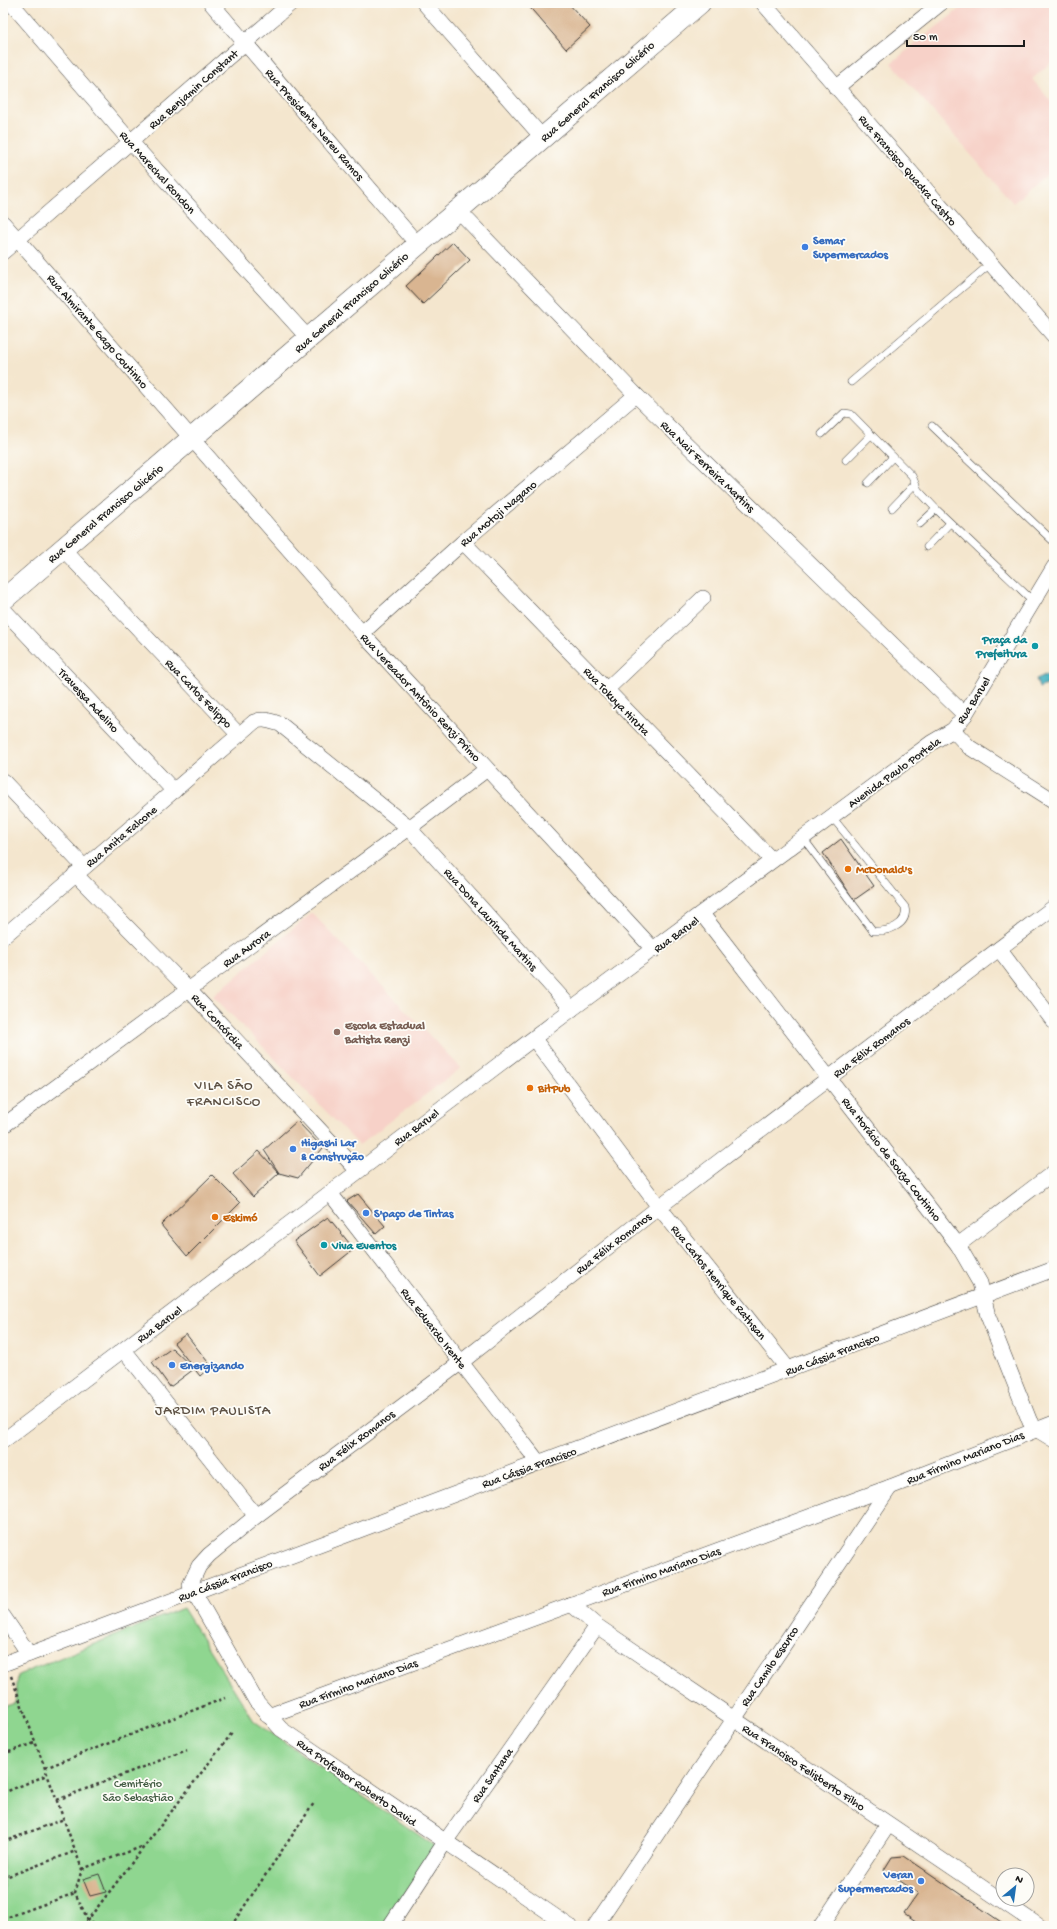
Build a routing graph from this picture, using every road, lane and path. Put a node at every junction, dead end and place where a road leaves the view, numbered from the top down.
1 (11, 3) edge
2 (211, 3) edge
3 (290, 3) edge
4 (424, 3) edge
5 (700, 3) edge
6 (763, 3) edge
7 (941, 3) edge
8 (245, 43) junction
9 (836, 88) junction
10 (543, 138) junction
11 (132, 142) junction
12 (458, 210) junction
13 (3, 223) edge
14 (17, 240) junction
15 (418, 244) junction
16 (3, 252) edge
17 (990, 264) junction
18 (1054, 336) edge
19 (309, 339) junction
20 (851, 382) dead end
21 (636, 395) junction
22 (932, 426) dead end
23 (822, 434) dead end
24 (871, 435) junction
25 (191, 439) junction
26 (894, 457) junction
27 (846, 460) dead end
28 (868, 483) dead end
29 (914, 485) junction
30 (892, 508) dead end
31 (936, 509) junction
32 (950, 523) junction
33 (920, 524) dead end
34 (464, 542) junction
35 (1054, 542) edge
36 (927, 547) dead end
37 (63, 549) junction
38 (1054, 567) edge
39 (703, 598) dead end
40 (3, 600) edge
41 (1034, 602) junction
42 (3, 609) edge
43 (362, 633) junction
44 (606, 690) junction
45 (965, 716) junction
46 (954, 730) junction
47 (239, 735) junction
48 (487, 769) junction
49 (3, 781) edge
50 (174, 791) junction
51 (1054, 801) edge
52 (832, 817) junction
53 (409, 828) junction
54 (803, 838) junction
55 (772, 860) junction
56 (80, 871) junction
57 (1054, 907) edge
58 (702, 914) junction
59 (3, 936) edge
60 (999, 949) junction
61 (654, 950) junction
62 (189, 990) junction
63 (572, 1009) junction
64 (1054, 1022) edge
65 (534, 1039) junction
66 (829, 1078) junction
67 (3, 1126) edge
68 (358, 1170) junction
69 (1054, 1172) edge
70 (330, 1193) junction
71 (659, 1207) junction
72 (958, 1245) junction
73 (1054, 1269) edge
74 (984, 1297) junction
75 (124, 1350) junction
76 (460, 1362) junction
77 (789, 1370) junction
78 (1054, 1423) edge
79 (1036, 1429) junction
80 (1054, 1440) edge
81 (3, 1441) edge
82 (539, 1463) junction
83 (890, 1487) junction
84 (256, 1516) junction
85 (194, 1592) junction
86 (570, 1604) junction
87 (3, 1616) edge
88 (597, 1626) junction
89 (29, 1654) junction
90 (4, 1664) edge
91 (225, 1698) dead end
92 (268, 1716) junction
93 (733, 1718) junction
94 (232, 1733) dead end
95 (35, 1743) junction
96 (188, 1750) dead end
97 (3, 1754) edge
98 (45, 1768) junction
99 (47, 1775) junction
100 (3, 1793) edge
101 (56, 1800) junction
102 (314, 1803) dead end
103 (64, 1819) junction
104 (888, 1825) junction
105 (3, 1842) edge
106 (445, 1842) junction
107 (144, 1846) junction
108 (76, 1851) junction
109 (82, 1870) junction
110 (3, 1878) edge
111 (75, 1893) junction
112 (3, 1920) edge
113 (88, 1920) junction
114 (83, 1926) edge
115 (97, 1926) edge
116 (230, 1926) edge
117 (390, 1926) edge
118 (569, 1926) edge
119 (595, 1926) edge
120 (821, 1926) edge
121 (1040, 1926) edge

1 - 11 street, Rua Marechal Rondon
2 - 8 street, Rua Presidente Nereu Ramos
3 - 8 street, Rua Benjamin Constant
4 - 10 street
5 - 10 main road, Rua General Francisco Glicério
6 - 9 street, Rua Francisco Quadra Castro
7 - 9 street
8 - 11 street, Rua Benjamin Constant
8 - 15 street, Rua Presidente Nereu Ramos
9 - 17 street, Rua Francisco Quadra Castro
10 - 12 main road, Rua General Francisco Glicério
11 - 14 street, Rua Benjamin Constant
11 - 19 street, Rua Marechal Rondon
12 - 15 main road, Rua General Francisco Glicério
12 - 21 street, Rua Nair Ferreira Martins
13 - 14 street, Rua Almirante Gago Coutinho
14 - 16 street, Rua Benjamin Constant
14 - 25 street, Rua Almirante Gago Coutinho
15 - 19 main road, Rua General Francisco Glicério
17 - 18 street, Rua Francisco Quadra Castro
17 - 20 lane
19 - 25 main road, Rua General Francisco Glicério
21 - 34 street, Rua Motoji Nagano
21 - 45 street, Rua Nair Ferreira Martins
22 - 35 lane
23 - 24 lane
24 - 26 lane
24 - 27 lane
25 - 37 main road, Rua General Francisco Glicério
25 - 43 street, Rua Vereador Antônio Renzi Primo
26 - 28 lane
26 - 29 lane
29 - 30 lane
29 - 31 lane
31 - 32 lane
31 - 33 lane
32 - 36 lane
32 - 41 lane
34 - 43 street, Rua Motoji Nagano
34 - 44 street, Rua Tokuya Hiruta
37 - 40 main road, Rua General Francisco Glicério
37 - 47 street, Rua Carlos Felippo
38 - 41 street, Rua Baruel
39 - 44 street
41 - 45 street, Rua Baruel
42 - 50 street, Travessa Adelino
43 - 48 street, Rua Vereador Antônio Renzi Primo
44 - 55 street, Rua Tokuya Hiruta
45 - 46 street, Rua Baruel
46 - 51 street, Avenida Paulo Portela
46 - 52 street, Avenida Paulo Portela
47 - 50 street, Rua Anita Falcone
47 - 53 street, Rua Carlos Felippo
48 - 53 street, Rua Aurora
48 - 61 street, Rua Vereador Antônio Renzi Primo
49 - 56 street, Rua Concórdia
50 - 56 street, Rua Anita Falcone
52 - 54 street, Rua Baruel
52 - 54 lane
53 - 62 street, Rua Aurora
53 - 63 street, Rua Dona Laurinda Martins
54 - 55 street, Rua Baruel
55 - 58 street, Rua Baruel
56 - 59 street, Rua Anita Falcone
56 - 62 street, Rua Concórdia
57 - 60 street, Rua Félix Romanos
58 - 61 street, Rua Baruel
58 - 66 street, Rua Horácio de Souza Coutinho
60 - 64 street
60 - 66 street, Rua Félix Romanos
61 - 63 street, Rua Baruel
62 - 67 street, Rua Aurora
62 - 68 street, Rua Concórdia
63 - 65 street, Rua Baruel
65 - 68 street, Rua Baruel
65 - 71 street, Rua Carlos Henrique Rathsan
66 - 71 street, Rua Félix Romanos
66 - 72 street, Rua Horácio de Souza Coutinho
68 - 70 street, Rua Baruel
69 - 72 street
70 - 75 street, Rua Baruel
70 - 76 street, Rua Eduardo Irente
71 - 76 street, Rua Félix Romanos
71 - 77 street, Rua Carlos Henrique Rathsan
72 - 74 street, Rua Horácio de Souza Coutinho
73 - 74 street, Rua Cássia Francisco
74 - 77 street, Rua Cássia Francisco
74 - 79 street, Rua Horácio de Souza Coutinho
75 - 81 street, Rua Baruel
75 - 84 street
76 - 82 street, Rua Eduardo Irente
76 - 84 street, Rua Félix Romanos
77 - 82 street, Rua Cássia Francisco
78 - 79 street, Rua Firmino Mariano Dias
79 - 80 street
79 - 83 street, Rua Firmino Mariano Dias
82 - 85 street, Rua Cássia Francisco
83 - 86 street, Rua Firmino Mariano Dias
83 - 93 street, Rua Camilo Escurco
84 - 85 street, Rua Félix Romanos
85 - 89 street, Rua Cássia Francisco
85 - 92 street, Rua Professor Roberto David
86 - 88 street, Rua Francisco Felisberto Filho
86 - 92 street, Rua Firmino Mariano Dias
87 - 89 street
88 - 93 street, Rua Francisco Felisberto Filho
88 - 106 street, Rua Santana
89 - 90 street, Rua Cássia Francisco
90 - 95 path
91 - 98 path
92 - 106 street, Rua Professor Roberto David
93 - 104 street, Rua Francisco Felisberto Filho
93 - 119 street, Rua Camilo Escurco
94 - 107 path
95 - 97 path
95 - 98 path
96 - 101 path
98 - 99 path
99 - 100 path
99 - 101 path
101 - 103 path
102 - 116 path
103 - 105 path
103 - 108 path
104 - 120 street
104 - 121 street, Rua Francisco Felisberto Filho
106 - 117 street, Rua Santana
106 - 118 street, Rua Professor Roberto David
107 - 109 path
107 - 113 path
108 - 109 path
108 - 110 path
109 - 111 path
111 - 112 path
111 - 113 path
113 - 114 path
113 - 115 path

